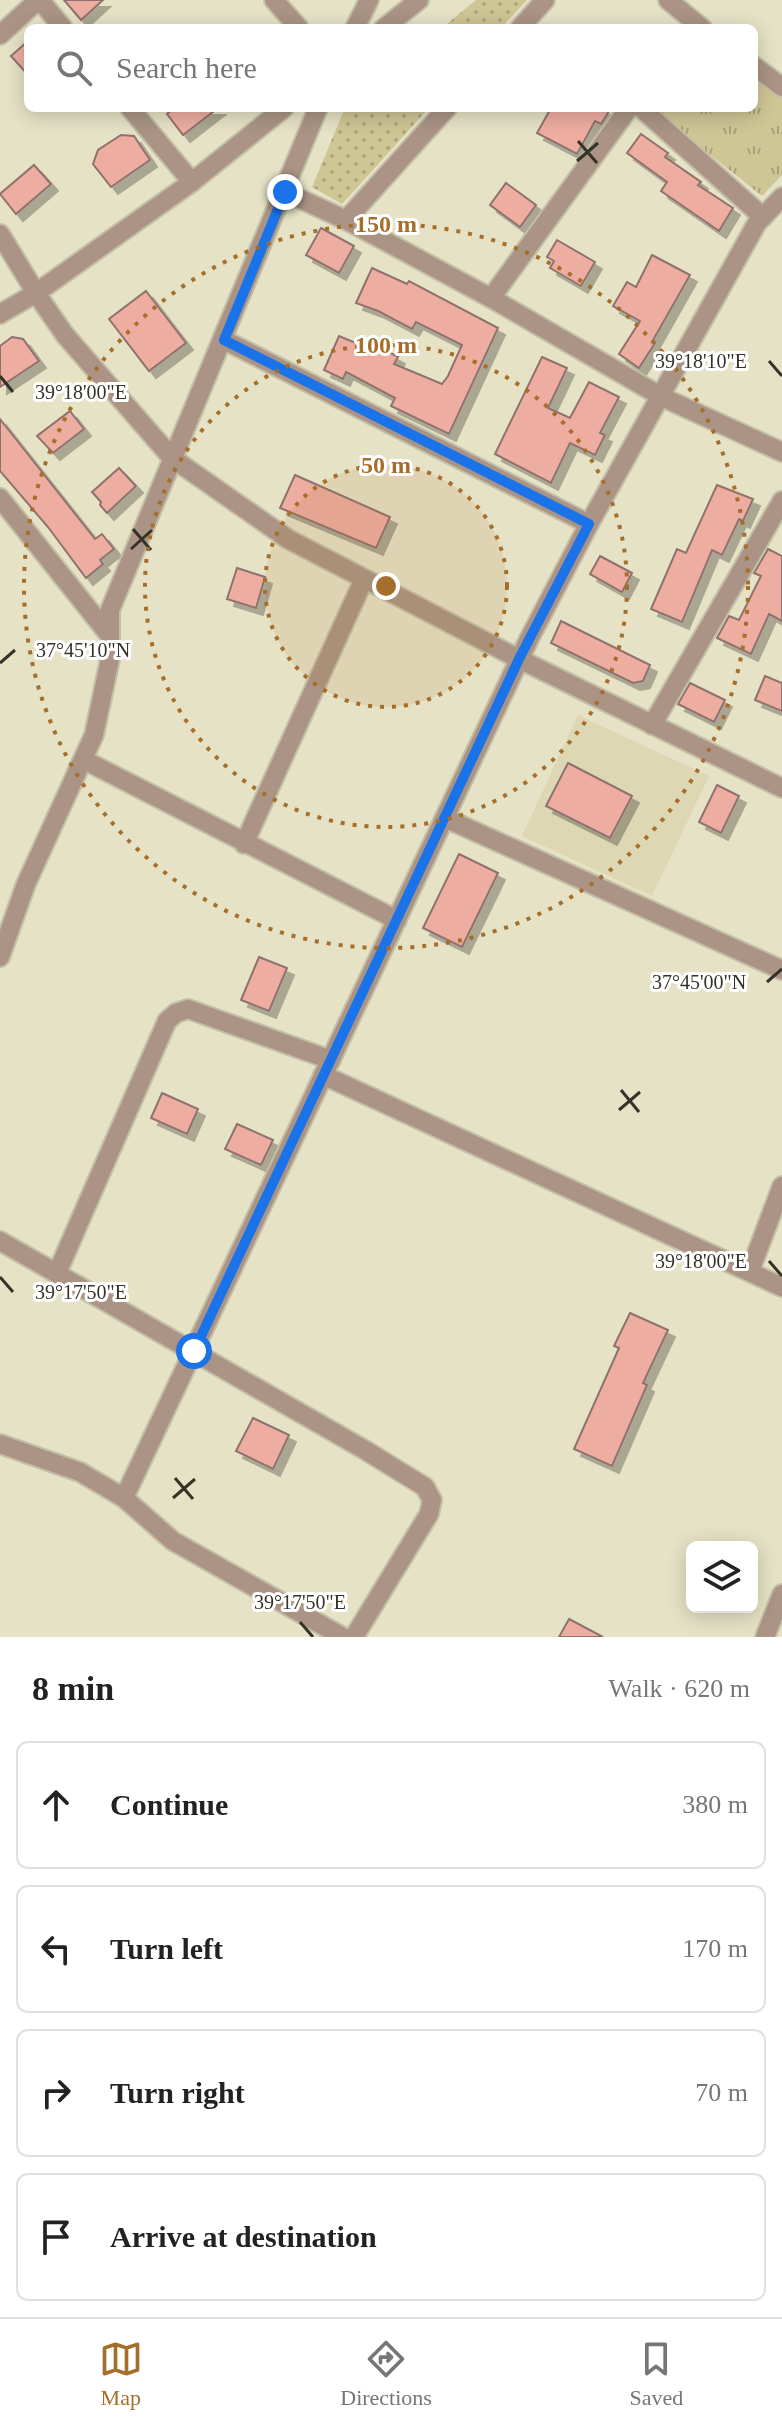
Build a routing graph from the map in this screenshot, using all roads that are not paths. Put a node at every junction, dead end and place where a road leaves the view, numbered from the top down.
1 (39, 0) edge
2 (274, 0) edge
3 (369, 0) edge
4 (419, 0) edge
5 (545, 0) edge
6 (668, 0) edge
7 (60, 24) edge
8 (295, 24) edge
9 (357, 24) edge
10 (389, 24) edge
11 (524, 24) edge
12 (695, 24) edge
13 (0, 35) edge
14 (758, 69) edge
15 (782, 87) edge
16 (133, 112) edge
17 (279, 112) edge
18 (316, 112) edge
19 (443, 112) edge
20 (626, 112) edge
21 (645, 112) edge
22 (192, 182) junction
23 (285, 192) junction
24 (782, 197) edge
25 (763, 217) junction
26 (346, 220) junction
27 (0, 234) edge
28 (36, 293) junction
29 (491, 298) junction
30 (0, 314) edge
31 (224, 340) junction
32 (662, 397) junction
33 (782, 452) edge
34 (172, 458) junction
35 (0, 498) edge
36 (782, 501) edge
37 (589, 524) junction
38 (364, 579) junction
39 (110, 636) junction
40 (519, 659) junction
41 (652, 725) junction
42 (84, 760) junction
43 (782, 788) edge
44 (445, 818) junction
45 (244, 844) junction
46 (397, 920) junction
47 (0, 957) edge
48 (782, 970) edge
49 (327, 1068) junction
50 (782, 1186) edge
51 (0, 1241) edge
52 (750, 1271) junction
53 (57, 1273) junction
54 (782, 1287) edge
55 (194, 1351) junction
56 (0, 1444) edge
57 (124, 1498) junction
58 (782, 1594) edge
59 (343, 1637) edge
60 (354, 1637) edge
61 (765, 1637) edge

1 - 7 street
1 - 13 street
2 - 8 street
3 - 9 street
4 - 10 street
5 - 11 street
6 - 12 street
14 - 15 street
16 - 22 street
17 - 22 street
18 - 23 street
19 - 26 street
20 - 29 street
21 - 25 street
22 - 28 street
23 - 26 street
23 - 31 street
24 - 25 street
25 - 32 street
26 - 29 street
27 - 28 street
28 - 30 street
28 - 34 street
29 - 32 street
31 - 34 street
31 - 37 street
32 - 33 street
32 - 37 street
34 - 38 street
34 - 39 street
35 - 39 street
36 - 41 street
37 - 40 street
38 - 40 street
38 - 45 street
39 - 42 street
40 - 41 street
40 - 44 street
41 - 43 street
42 - 45 street
42 - 47 street
44 - 46 street
44 - 48 street
45 - 46 street
46 - 49 street
49 - 52 street
49 - 53 street
49 - 55 street
50 - 52 street
51 - 53 street
52 - 54 street
53 - 55 street
55 - 57 street
55 - 60 street
56 - 57 street
57 - 59 street
58 - 61 street

